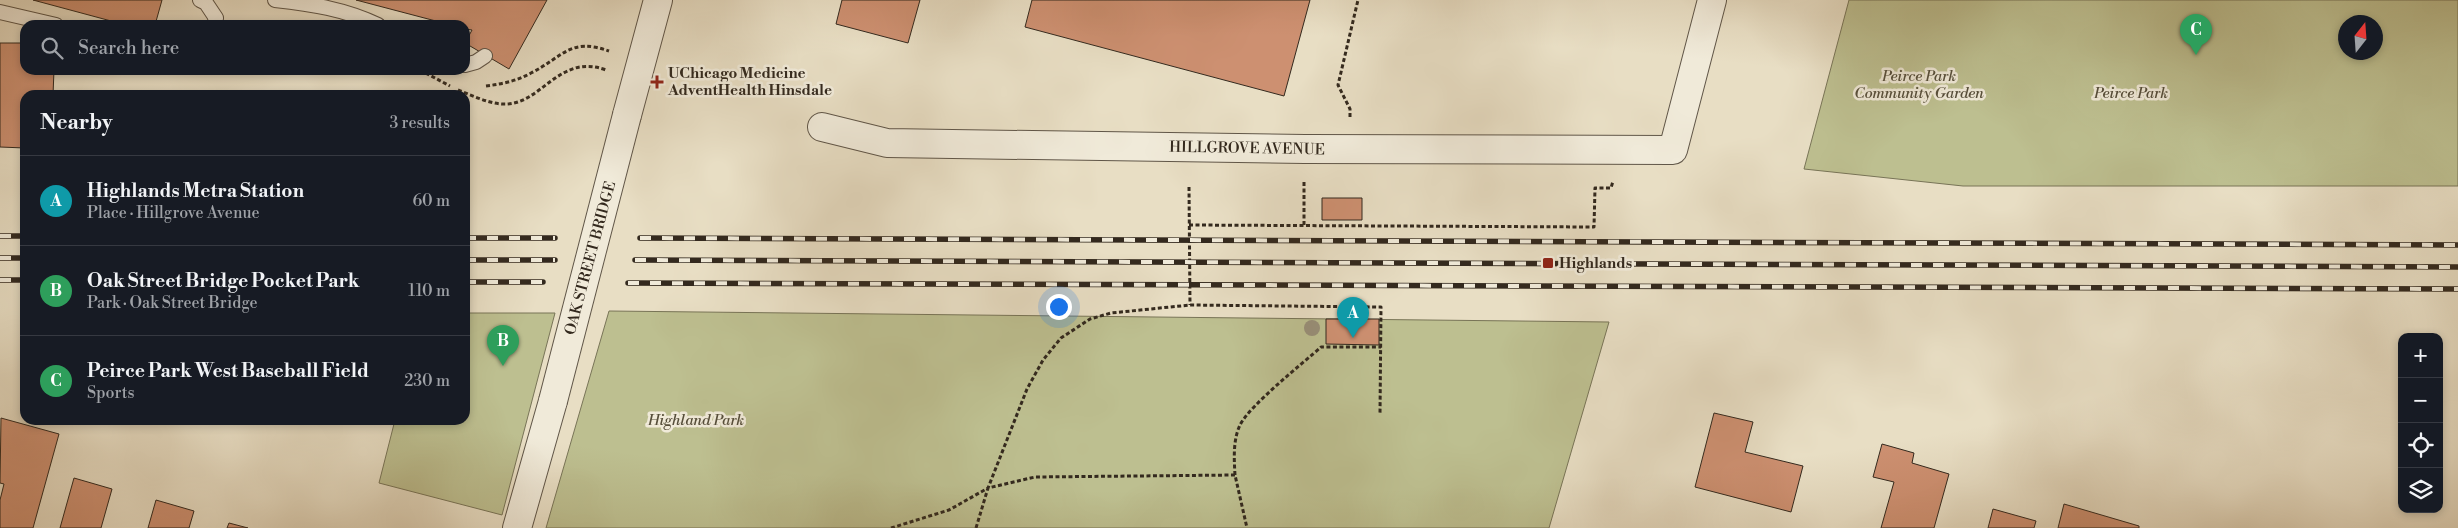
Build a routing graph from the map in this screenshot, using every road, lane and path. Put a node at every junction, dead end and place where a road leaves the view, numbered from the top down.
1 (200, 0) edge
2 (275, 0) edge
3 (658, 0) edge
4 (1358, 0) edge
5 (1712, 0) edge
6 (0, 12) edge
7 (34, 20) edge
8 (215, 20) edge
9 (368, 20) edge
10 (609, 51) dead end
11 (485, 56) dead end
12 (470, 64) edge
13 (607, 70) dead end
14 (484, 87) dead end
15 (467, 89) dead end
16 (463, 90) edge
17 (502, 105) dead end
18 (1350, 120) dead end
19 (822, 127) dead end
20 (1615, 174) dead end
21 (1304, 182) dead end
22 (1190, 186) dead end
23 (1189, 225) junction
24 (1304, 225) junction
25 (1190, 305) junction
26 (1381, 347) junction
27 (1380, 414) dead end
28 (1235, 475) junction
29 (988, 488) junction
30 (517, 528) edge
31 (891, 528) edge
32 (976, 528) edge
33 (1247, 528) edge

1 - 8 lane
2 - 9 lane
3 - 30 street, OAK STREET BRIDGE, bridge
4 - 18 path
5 - 19 street, HILLGROVE AVENUE
6 - 7 lane
10 - 14 path
11 - 12 lane
13 - 17 path
15 - 16 path
20 - 24 path
21 - 24 path
22 - 23 path
23 - 24 path
23 - 25 path
25 - 26 path
25 - 29 path
26 - 27 path
26 - 28 path
28 - 29 path
28 - 33 path
29 - 31 path
29 - 32 path

